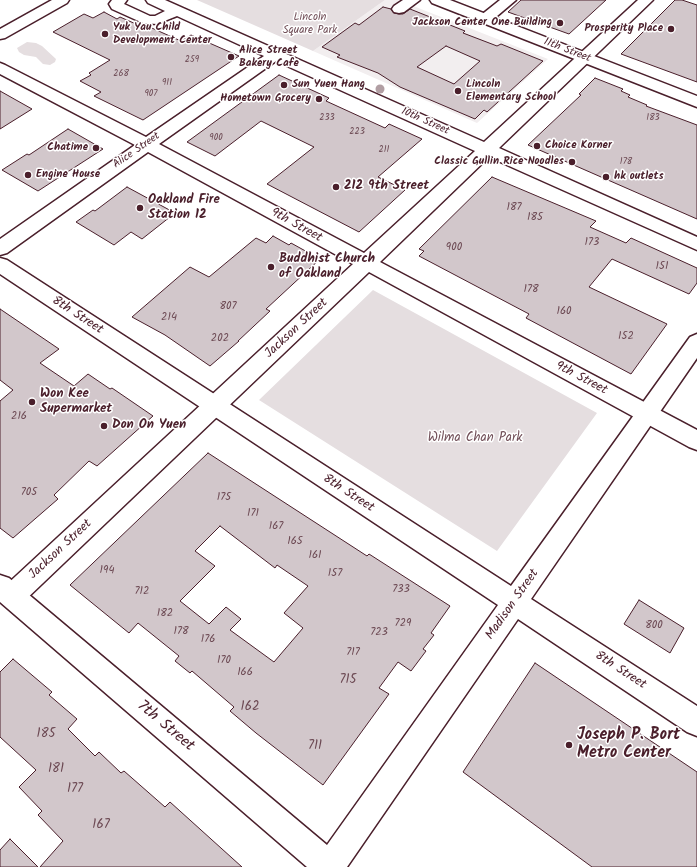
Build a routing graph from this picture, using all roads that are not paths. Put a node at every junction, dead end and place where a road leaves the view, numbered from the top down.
1 (62, 0) edge
2 (120, 0) edge
3 (153, 0) edge
4 (413, 0) edge
5 (437, 0) edge
6 (509, 0) edge
7 (646, 0) edge
8 (399, 9) dead end
9 (176, 10) junction
10 (485, 19) junction
11 (0, 35) edge
12 (275, 55) junction
13 (585, 58) junction
14 (0, 68) edge
15 (697, 102) edge
16 (147, 145) junction
17 (486, 150) junction
18 (697, 244) edge
19 (0, 248) edge
20 (366, 264) junction
21 (0, 265) edge
22 (697, 342) edge
23 (215, 406) junction
24 (646, 414) junction
25 (697, 441) edge
26 (4, 597) edge
27 (515, 602) junction
28 (697, 722) edge
29 (329, 867) edge

1 - 11 street
2 - 9 street
3 - 9 street, 10th Street
4 - 8 street
5 - 10 street, 11th Street
6 - 10 street
7 - 13 street, Jackson Street
9 - 12 street, 10th Street
10 - 13 street, 11th Street
12 - 16 street, Alice Street
12 - 17 street, 10th Street
13 - 15 street, 11th Street
13 - 17 street, Jackson Street
14 - 16 street, 9th Street
16 - 19 street, Alice Street
16 - 20 street, 9th Street
17 - 18 street, 10th Street
17 - 20 street, Jackson Street
20 - 23 street, Jackson Street
20 - 24 street, 9th Street
21 - 23 street, 8th Street
22 - 24 street, Madison Street
23 - 26 street, Jackson Street
23 - 27 street, 8th Street
24 - 25 street, 9th Street
24 - 27 street, Madison Street
26 - 29 street, 7th Street
27 - 28 street, 8th Street
27 - 29 street, Madison Street

